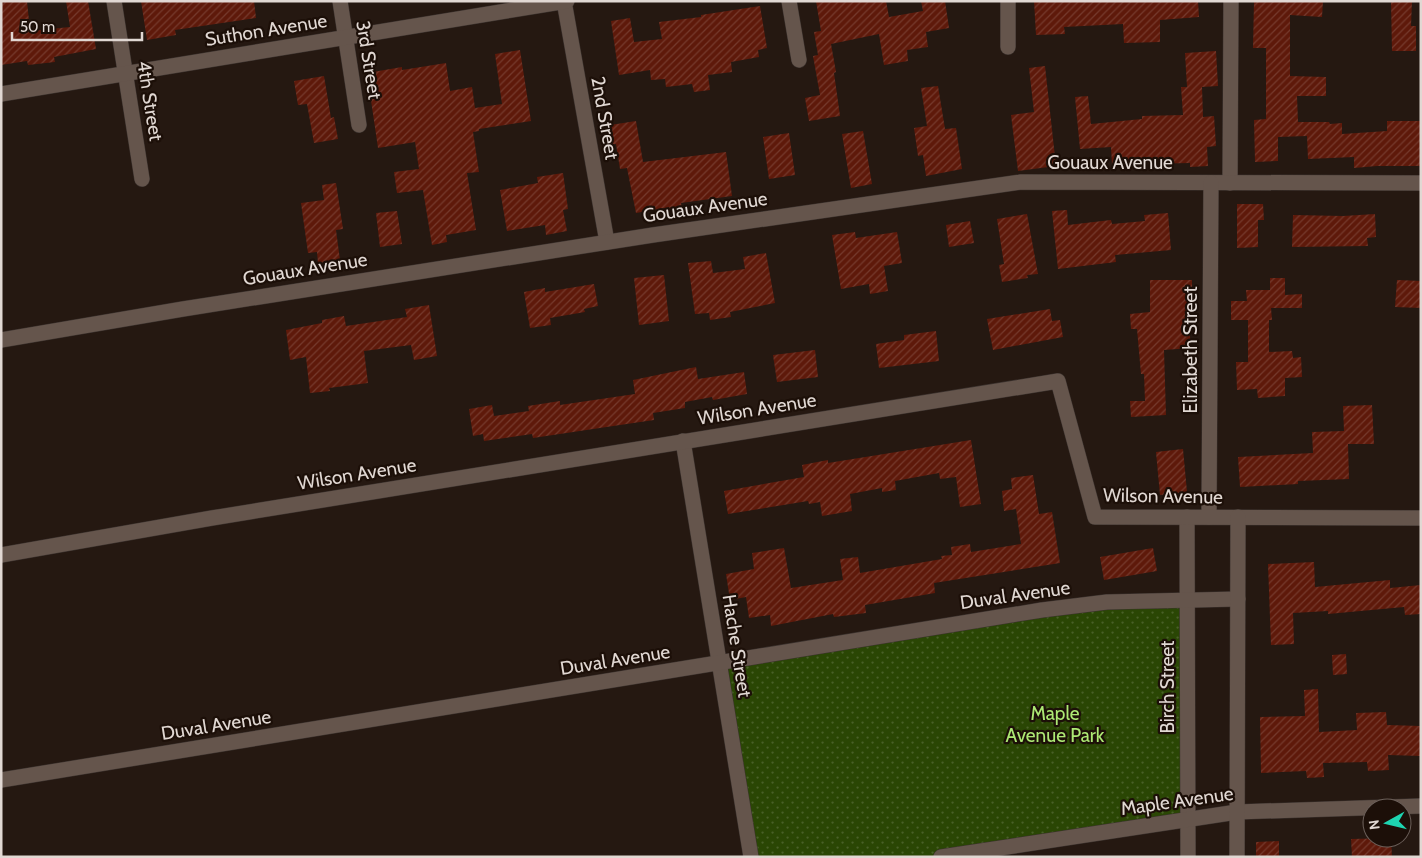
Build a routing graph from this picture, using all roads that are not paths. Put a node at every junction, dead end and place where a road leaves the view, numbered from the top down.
1 (114, 1) edge
2 (340, 1) edge
3 (565, 1) edge
4 (789, 1) edge
5 (1008, 1) edge
6 (1231, 1) edge
7 (346, 38) junction
8 (1008, 47) dead end
9 (799, 60) dead end
10 (125, 74) junction
11 (1, 94) edge
12 (359, 125) dead end
13 (142, 178) dead end
14 (1211, 183) junction
15 (1230, 183) junction
16 (1421, 183) edge
17 (607, 242) junction
18 (1, 340) edge
19 (683, 441) junction
20 (1187, 517) junction
21 (1210, 517) junction
22 (1238, 517) junction
23 (1421, 518) edge
24 (1, 555) edge
25 (1238, 599) junction
26 (1187, 600) junction
27 (719, 663) junction
28 (1, 780) edge
29 (1421, 806) edge
30 (1238, 812) junction
31 (1187, 819) junction
32 (751, 857) edge
33 (941, 857) edge
34 (1188, 857) edge
35 (1238, 857) edge

1 - 10 street, 4th Street
2 - 7 street, 3rd Street
3 - 7 street, Suthon Avenue
3 - 17 street, 2nd Street
4 - 9 street
5 - 8 street
6 - 15 street
7 - 10 street, Suthon Avenue
7 - 12 street, 3rd Street
10 - 11 street, Suthon Avenue
10 - 13 street, 4th Street
14 - 15 street, Gouaux Avenue
14 - 17 street, Gouaux Avenue
14 - 21 street, Elizabeth Street
15 - 16 street, Gouaux Avenue
17 - 18 street, Gouaux Avenue
19 - 20 street, Wilson Avenue
19 - 24 street, Wilson Avenue
19 - 27 street, Hache Street
20 - 21 street, Wilson Avenue
20 - 26 street, Birch Street
21 - 22 street, Wilson Avenue
22 - 23 street, Wilson Avenue
22 - 25 street
25 - 26 street, Duval Avenue
25 - 30 street
26 - 27 street, Duval Avenue
26 - 31 street, Birch Street
27 - 28 street, Duval Avenue
27 - 32 street, Hache Street
29 - 30 street, Maple Avenue
30 - 31 street, Maple Avenue
30 - 35 street
31 - 33 street, Maple Avenue
31 - 34 street, Birch Street

